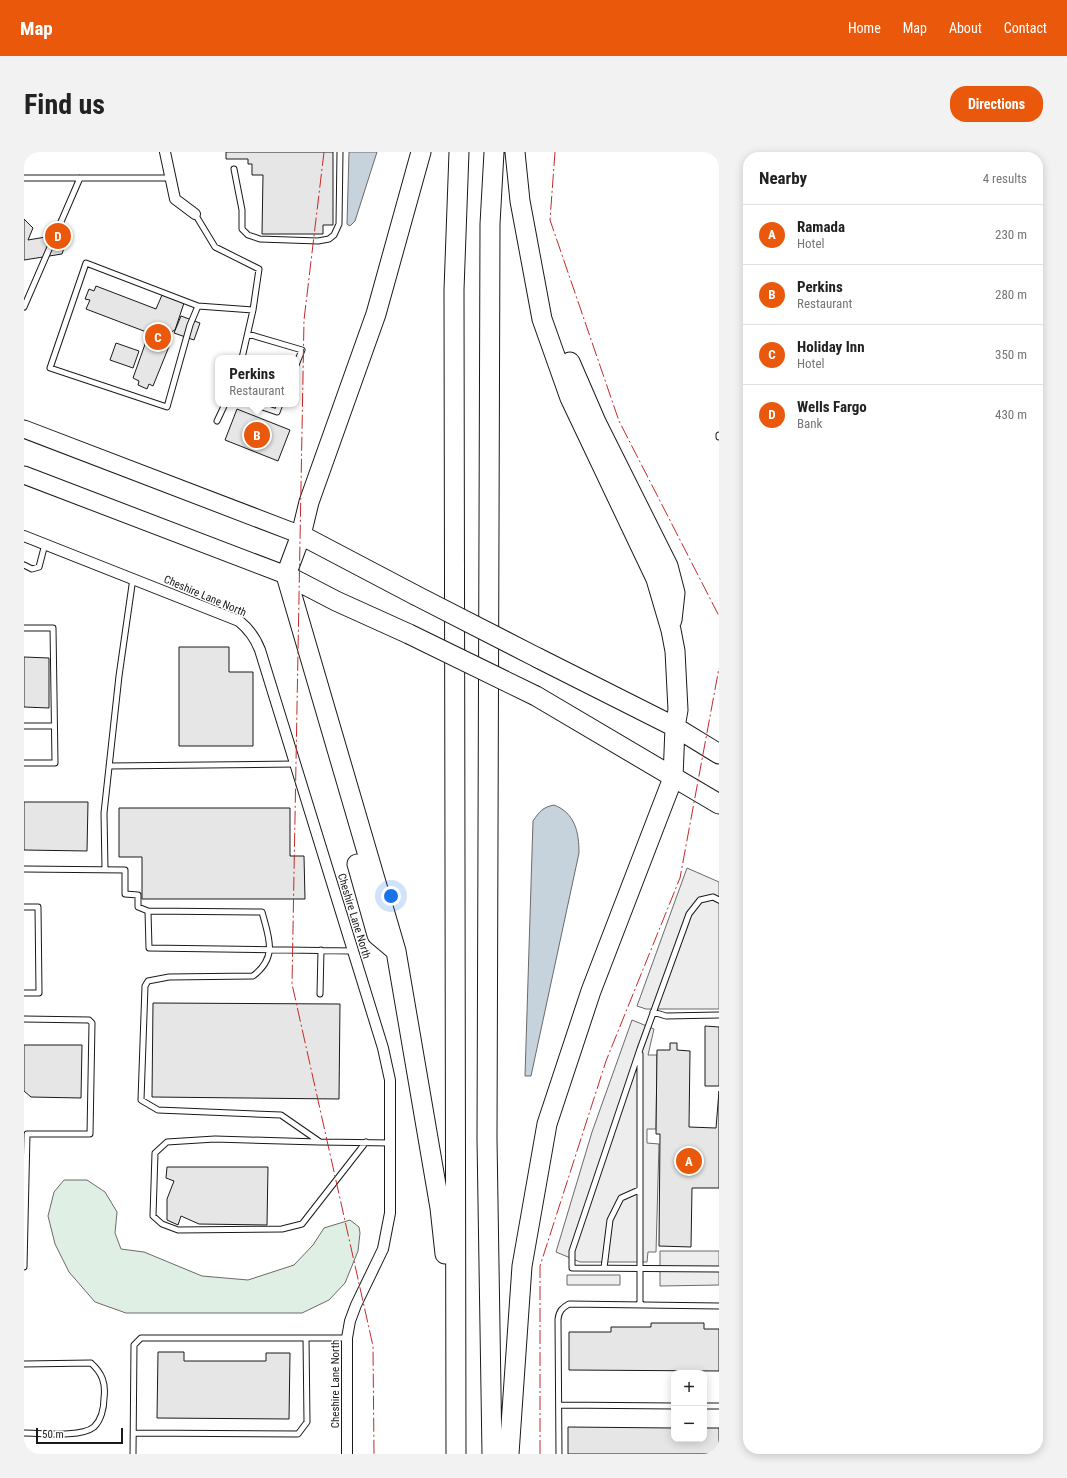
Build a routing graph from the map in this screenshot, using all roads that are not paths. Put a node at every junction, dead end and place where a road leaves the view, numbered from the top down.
1 (165, 152) edge
2 (340, 152) edge
3 (421, 152) edge
4 (459, 152) edge
5 (494, 152) edge
6 (515, 152) edge
7 (234, 169) dead end
8 (24, 178) edge
9 (80, 178) junction
10 (170, 178) junction
11 (194, 214) joint
12 (198, 306) junction
13 (24, 307) edge
14 (253, 310) junction
15 (248, 334) junction
16 (243, 355) edge
17 (299, 358) edge
18 (224, 407) edge
19 (263, 407) edge
20 (279, 407) edge
21 (217, 421) dead end
22 (24, 429) edge
23 (24, 475) edge
24 (301, 535) junction
25 (24, 536) edge
26 (45, 543) junction
27 (24, 565) edge
28 (286, 575) junction
29 (133, 578) junction
30 (24, 628) edge
31 (24, 726) edge
32 (54, 726) junction
33 (675, 727) junction
34 (719, 754) edge
35 (24, 763) edge
36 (295, 764) junction
37 (109, 766) junction
38 (673, 778) junction
39 (719, 804) edge
40 (24, 869) edge
41 (105, 869) junction
42 (719, 900) edge
43 (24, 907) edge
44 (148, 911) junction
45 (271, 948) junction
46 (321, 950) junction
47 (353, 950) junction
48 (24, 993) edge
49 (320, 994) dead end
50 (653, 1012) junction
51 (719, 1015) edge
52 (24, 1019) edge
53 (640, 1049) junction
54 (320, 1142) junction
55 (366, 1142) junction
56 (391, 1143) junction
57 (639, 1190) junction
58 (24, 1267) edge
59 (604, 1268) junction
60 (640, 1269) junction
61 (719, 1269) edge
62 (640, 1305) junction
63 (719, 1306) edge
64 (306, 1338) junction
65 (347, 1338) junction
66 (456, 1355) junction
67 (24, 1364) edge
68 (559, 1405) junction
69 (671, 1406) edge
70 (707, 1406) edge
71 (719, 1406) edge
72 (24, 1433) edge
73 (134, 1434) junction
74 (133, 1454) edge
75 (347, 1454) edge
76 (456, 1454) edge
77 (492, 1454) edge
78 (509, 1454) edge
79 (559, 1454) edge

1 - 10 street
2 - 7 lane
3 - 24 highway
4 - 66 highway
5 - 77 highway
6 - 33 highway
8 - 9 lane
9 - 10 lane
9 - 13 lane
10 - 11 street
11 - 14 lane
12 - 12 lane
12 - 14 lane
14 - 15 lane
15 - 16 lane
15 - 17 lane
18 - 21 lane
19 - 20 lane
22 - 24 main road
23 - 28 main road
24 - 28 highway
24 - 33 highway, bridge
25 - 26 street, Cheshire Lane North
26 - 27 lane
26 - 29 street, Cheshire Lane North
28 - 38 highway, bridge
28 - 66 highway
29 - 36 street, Cheshire Lane North
29 - 37 lane
30 - 32 lane
31 - 32 lane
32 - 35 lane
33 - 34 highway
33 - 38 highway
36 - 37 lane
36 - 47 street, Cheshire Lane North
37 - 41 lane
38 - 39 highway
38 - 78 highway
40 - 41 lane
41 - 44 lane
42 - 50 lane
43 - 48 lane
44 - 45 lane
44 - 45 lane
45 - 46 lane
45 - 54 lane
46 - 47 lane
46 - 49 lane
47 - 56 street, Cheshire Lane North
50 - 51 lane
50 - 53 lane
52 - 58 lane
53 - 57 lane
53 - 59 lane
54 - 55 lane
54 - 55 lane
55 - 56 lane
56 - 65 street, Cheshire Lane North
57 - 59 lane
57 - 60 lane
59 - 60 lane
60 - 61 lane
60 - 62 lane
62 - 63 lane
62 - 68 lane
64 - 65 lane
64 - 73 lane
64 - 73 lane
65 - 75 street, Cheshire Lane North
66 - 76 highway
67 - 72 lane
68 - 69 lane
68 - 79 lane
70 - 71 lane
73 - 74 lane

